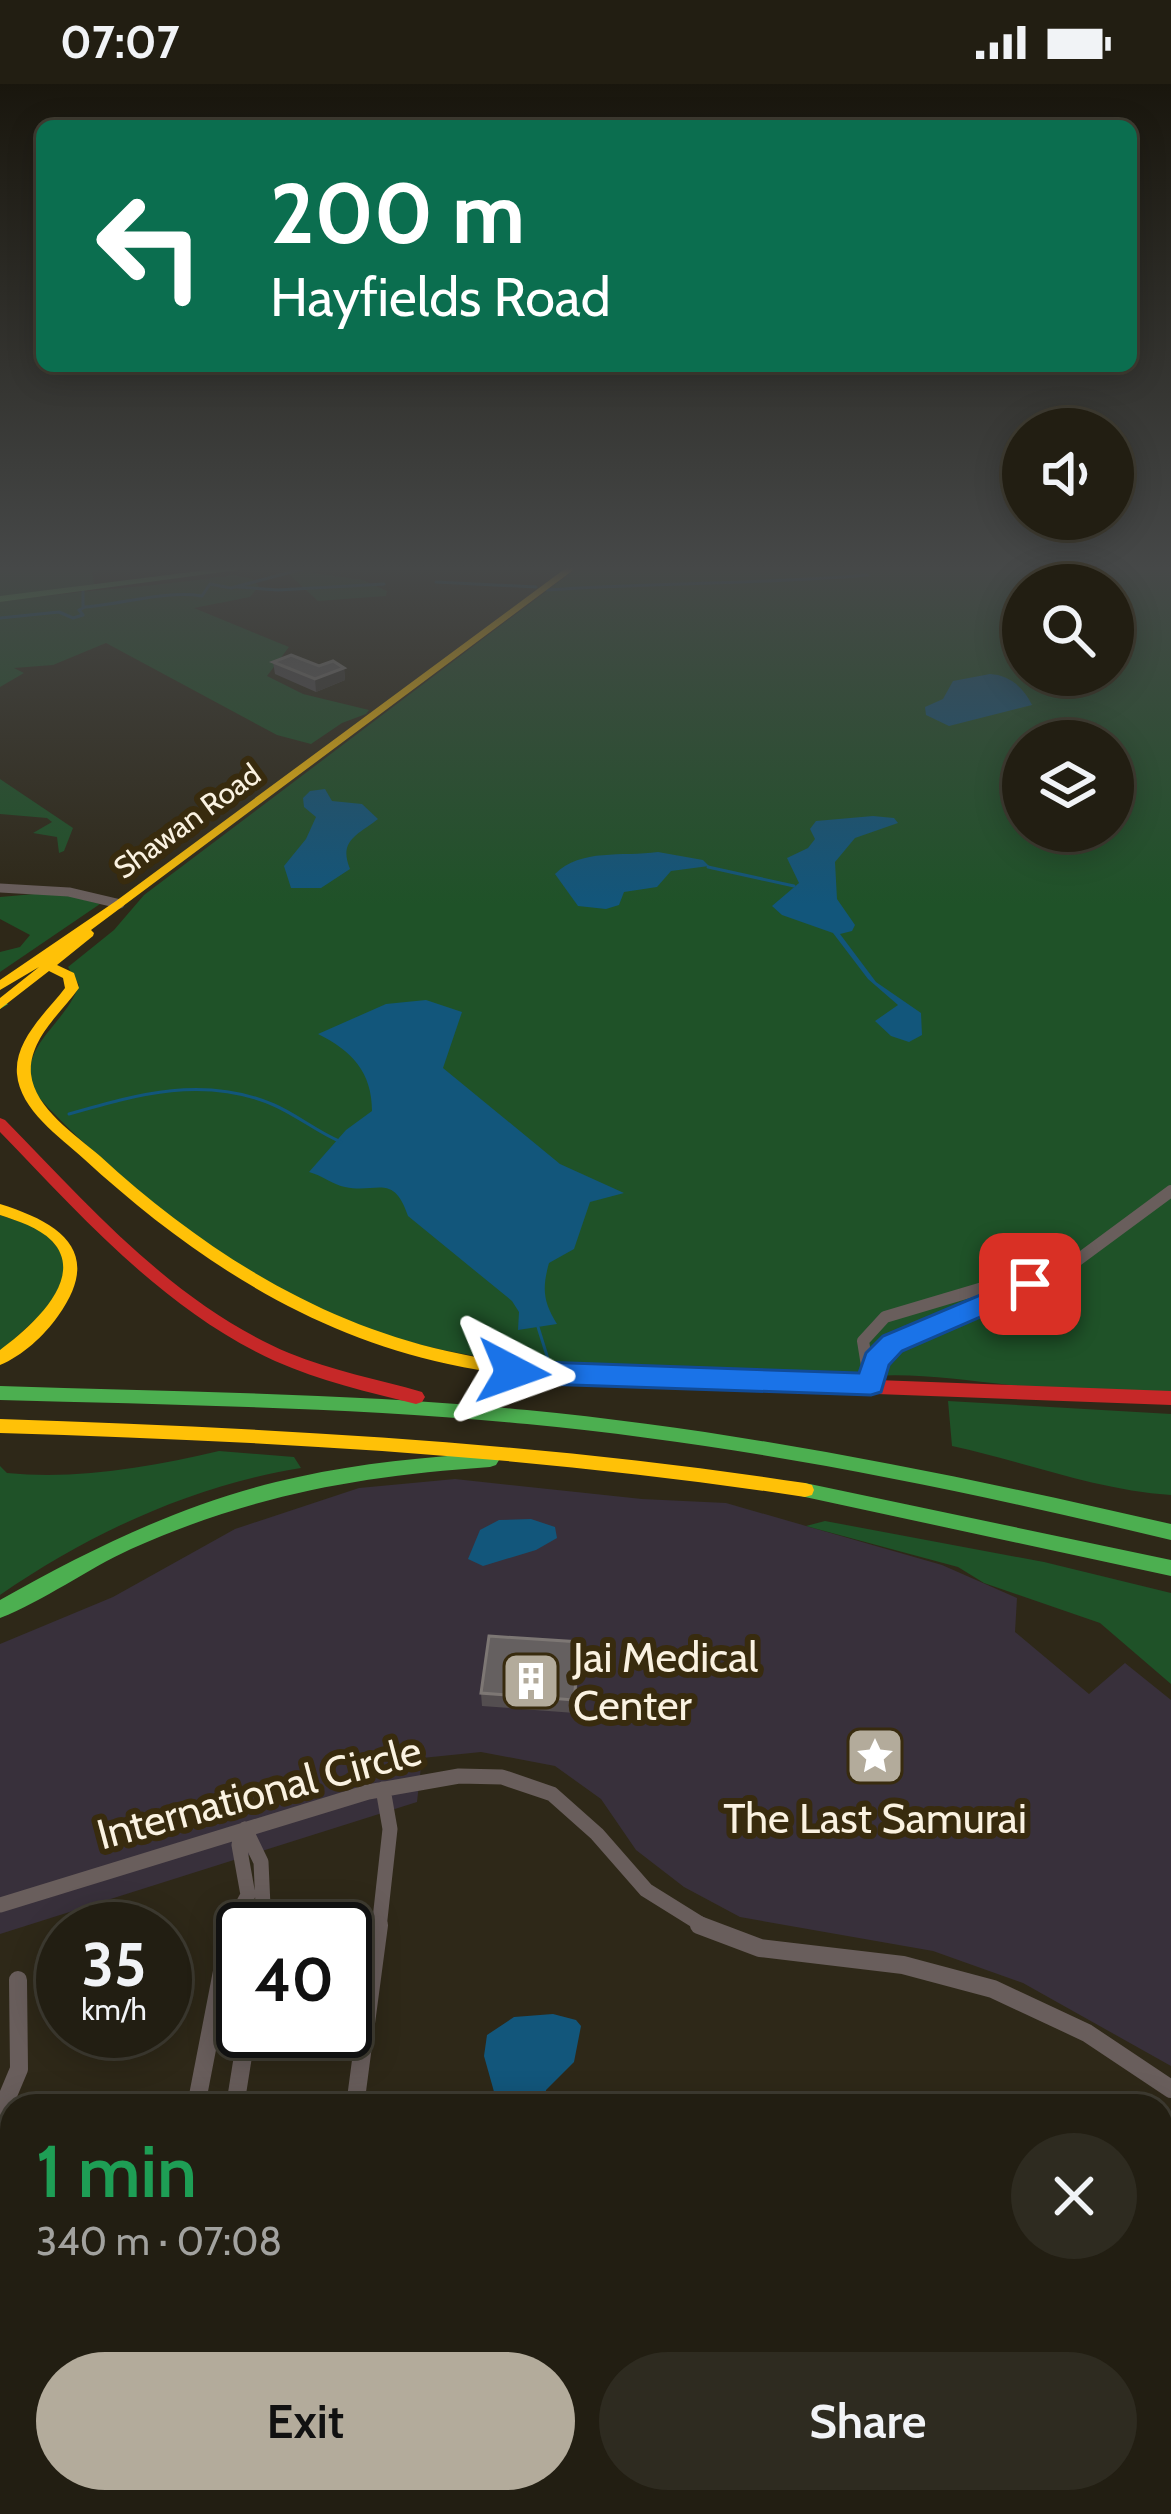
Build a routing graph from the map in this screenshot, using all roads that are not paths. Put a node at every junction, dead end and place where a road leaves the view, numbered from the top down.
1 (423, 678) edge
2 (0, 888) edge
3 (120, 904) junction
4 (74, 933) junction
5 (45, 964) junction
6 (0, 986) edge
7 (0, 1005) edge
8 (0, 1123) edge
9 (1171, 1191) edge
10 (0, 1208) edge
11 (1075, 1262) junction
12 (0, 1359) edge
13 (871, 1384) junction
14 (0, 1393) edge
15 (1171, 1398) edge
16 (523, 1417) junction
17 (0, 1430) edge
18 (588, 1458) junction
19 (1171, 1532) edge
20 (1171, 1568) edge
21 (0, 1610) edge
22 (382, 1789) junction
23 (244, 1829) junction
24 (256, 1893) junction
25 (258, 1902) edge
26 (0, 1905) edge
27 (18, 1980) dead end
28 (243, 2058) edge
29 (1171, 2089) edge
30 (8, 2094) edge
31 (198, 2094) edge
32 (237, 2094) edge
33 (357, 2094) edge

1 - 3 main road, Shawan Road
2 - 3 street
3 - 4 main road, Shawan Road
3 - 5 main road, Shawan Road
4 - 5 main road, Shawan Road
4 - 6 main road, Shawan Road
5 - 6 main road, Shawan Road
5 - 7 main road, Shawan Road
5 - 13 main road
8 - 16 main road
9 - 11 street
10 - 12 main road
11 - 13 street
11 - 13 street
13 - 15 main road
14 - 16 main road
16 - 19 main road
17 - 18 main road
18 - 20 main road
18 - 21 main road
22 - 23 street, International Circle
22 - 29 street, International Circle
22 - 33 street
23 - 24 street
23 - 26 street, International Circle
24 - 25 street
24 - 31 street
27 - 30 street
28 - 32 street

